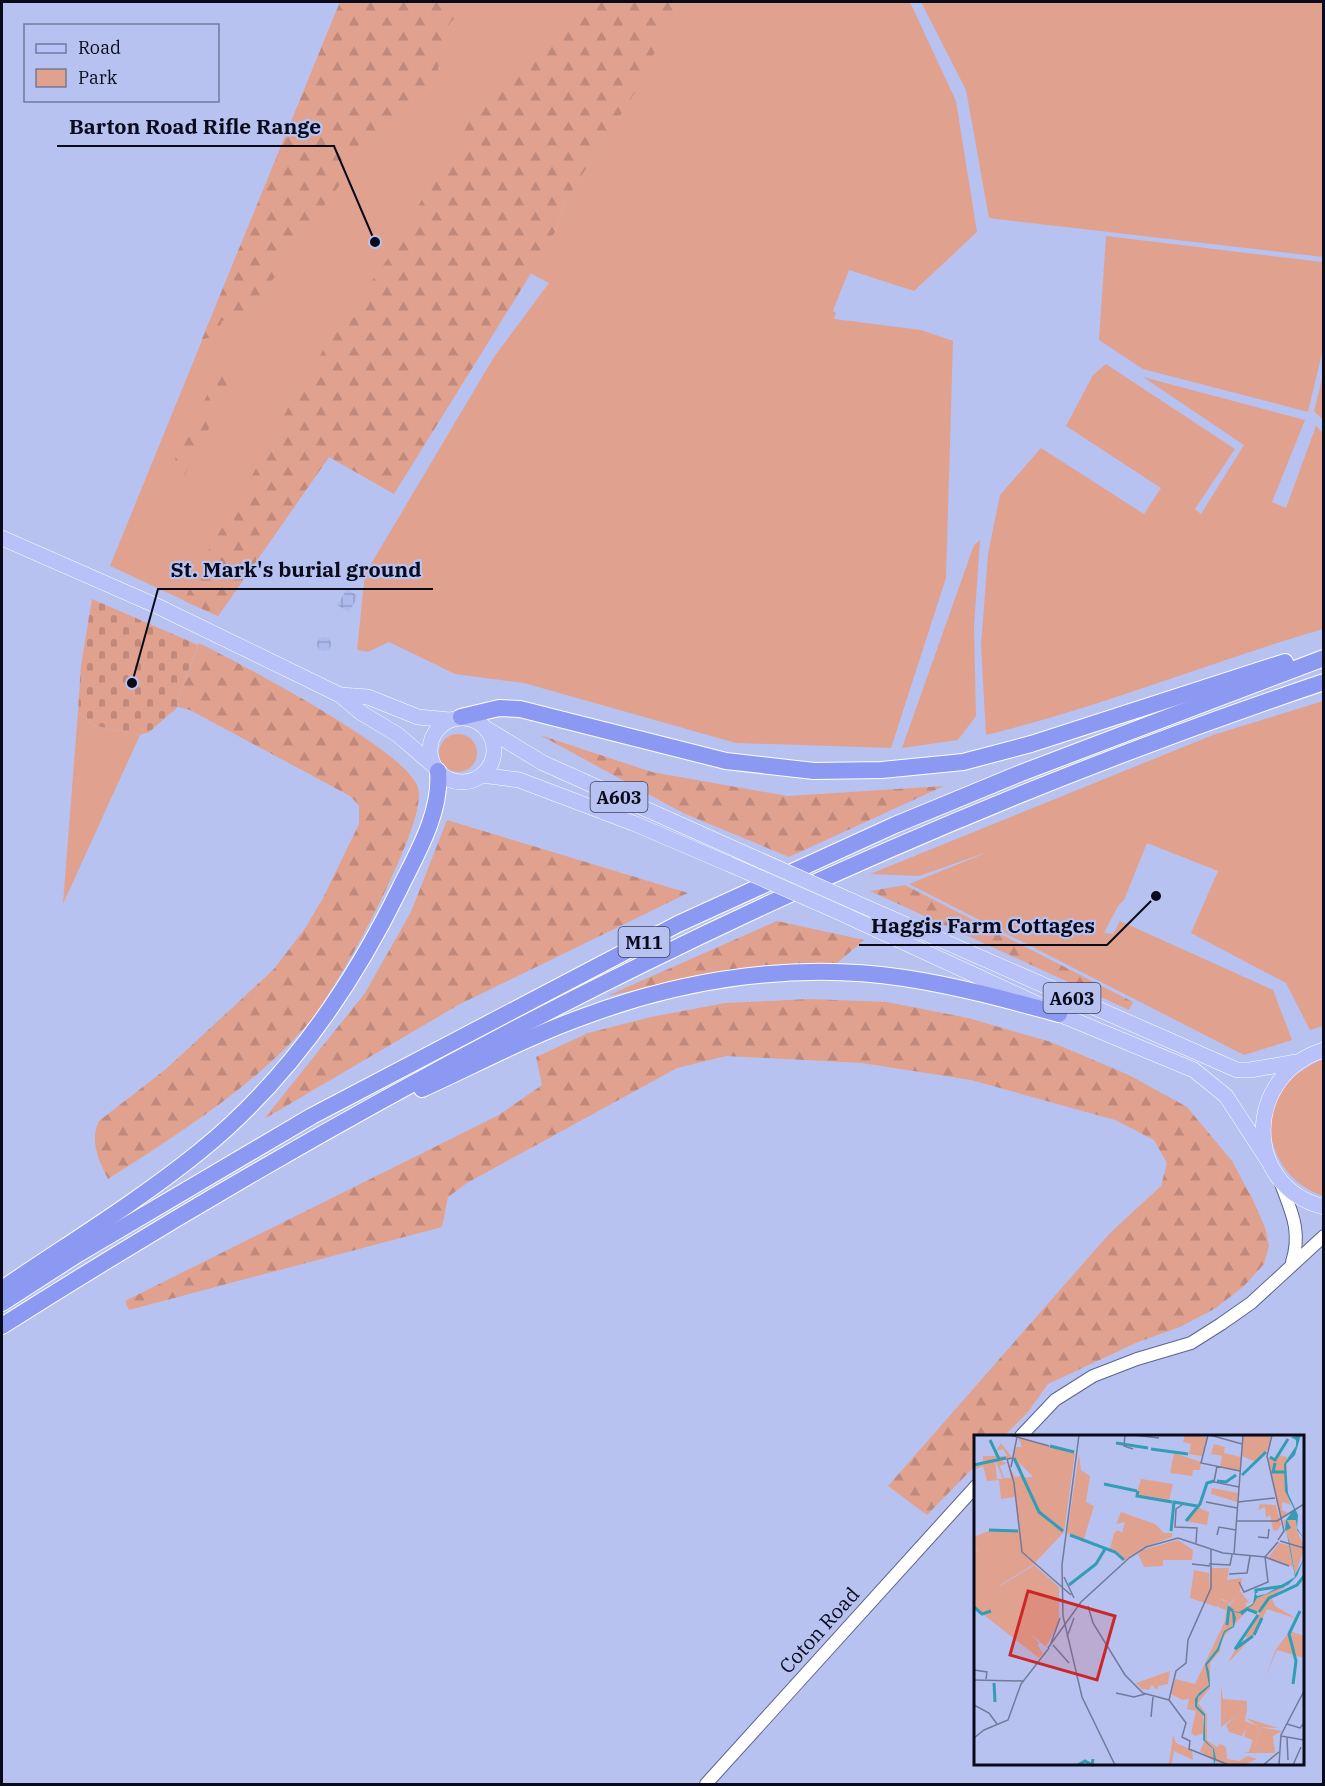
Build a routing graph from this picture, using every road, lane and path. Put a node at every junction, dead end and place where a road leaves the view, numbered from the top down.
1 (2, 538) edge
2 (1323, 657) edge
3 (1323, 682) edge
4 (340, 695) junction
5 (456, 719) junction
6 (487, 729) junction
7 (436, 768) junction
8 (482, 775) junction
9 (1059, 1014) junction
10 (1323, 1050) edge
11 (1296, 1062) junction
12 (302, 1144) junction
13 (1269, 1162) junction
14 (1280, 1178) junction
15 (1323, 1207) edge
16 (1323, 1236) edge
17 (1292, 1263) junction
18 (2, 1289) edge
19 (2, 1303) edge
20 (2, 1326) edge
21 (1023, 1435) edge
22 (974, 1487) edge
23 (706, 1785) edge

1 - 4 main road
2 - 5 highway
2 - 19 highway, M11
3 - 12 highway, M11
4 - 5 main road
4 - 7 main road
5 - 6 main road
5 - 7 main road
6 - 8 main road
6 - 11 main road, A603, bridge
7 - 8 main road
7 - 18 highway
8 - 9 main road, A603, bridge
9 - 12 highway
9 - 13 main road, A603
10 - 11 main road
11 - 13 main road
12 - 20 highway, M11
13 - 14 main road
14 - 15 main road
14 - 17 street
16 - 17 street
17 - 21 street
22 - 23 street, Coton Road

